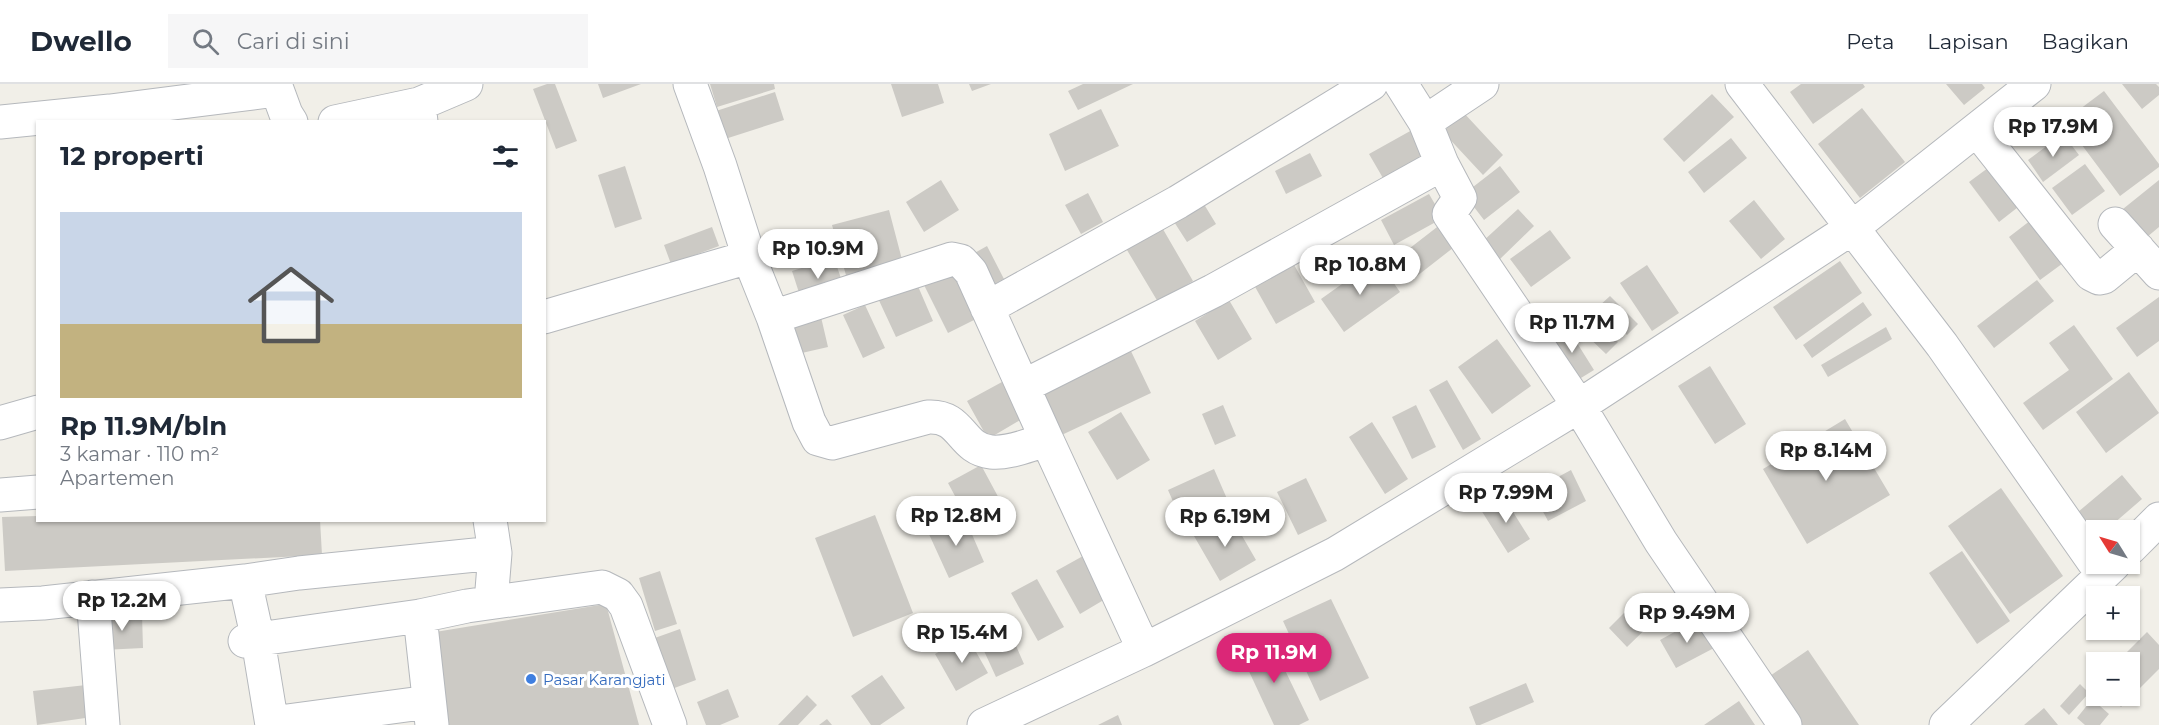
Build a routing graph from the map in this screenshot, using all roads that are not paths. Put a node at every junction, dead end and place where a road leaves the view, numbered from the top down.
1 (466, 84) edge
2 (690, 84) edge
3 (1371, 84) edge
4 (1401, 84) edge
5 (1482, 84) edge
6 (1742, 84) edge
7 (2034, 84) edge
8 (275, 87) edge
9 (405, 105) edge
10 (290, 120) edge
11 (343, 120) edge
12 (0, 122) edge
13 (1425, 122) junction
14 (1977, 130) junction
15 (1442, 164) junction
16 (2115, 224) dead end
17 (1852, 228) junction
18 (749, 257) junction
19 (2148, 261) edge
20 (987, 308) junction
21 (546, 316) edge
22 (773, 317) junction
23 (1024, 386) junction
24 (1579, 406) junction
25 (36, 413) edge
26 (0, 423) edge
27 (1047, 440) junction
28 (36, 492) edge
29 (0, 495) edge
30 (2159, 519) edge
31 (490, 522) edge
32 (2140, 538) edge
33 (2086, 539) edge
34 (495, 553) junction
35 (2103, 574) edge
36 (241, 582) junction
37 (93, 597) junction
38 (491, 602) junction
39 (0, 605) edge
40 (420, 616) junction
41 (251, 641) junction
42 (1144, 650) junction
43 (430, 713) edge
44 (267, 724) edge
45 (103, 725) edge
46 (670, 725) edge
47 (984, 725) edge
48 (1785, 725) edge
49 (1946, 725) edge

1 - 9 street
2 - 18 street
3 - 20 street
4 - 13 street
5 - 13 street
6 - 17 street
7 - 14 street
8 - 10 street
8 - 12 street
9 - 11 street
13 - 15 street
14 - 17 street
14 - 19 street
15 - 23 street
15 - 24 street
16 - 19 street
17 - 24 street
17 - 33 street
18 - 21 street
18 - 22 street
20 - 22 street
20 - 23 street
22 - 27 street
23 - 27 street
24 - 42 street
24 - 48 street
25 - 26 street
27 - 42 street
28 - 29 street
30 - 32 street
31 - 34 street
34 - 36 street
34 - 38 street
35 - 49 street
36 - 37 street
36 - 41 street
37 - 39 street
37 - 45 street
38 - 40 street
38 - 46 street
40 - 41 street
40 - 43 street
41 - 44 street
42 - 47 street
43 - 44 street

